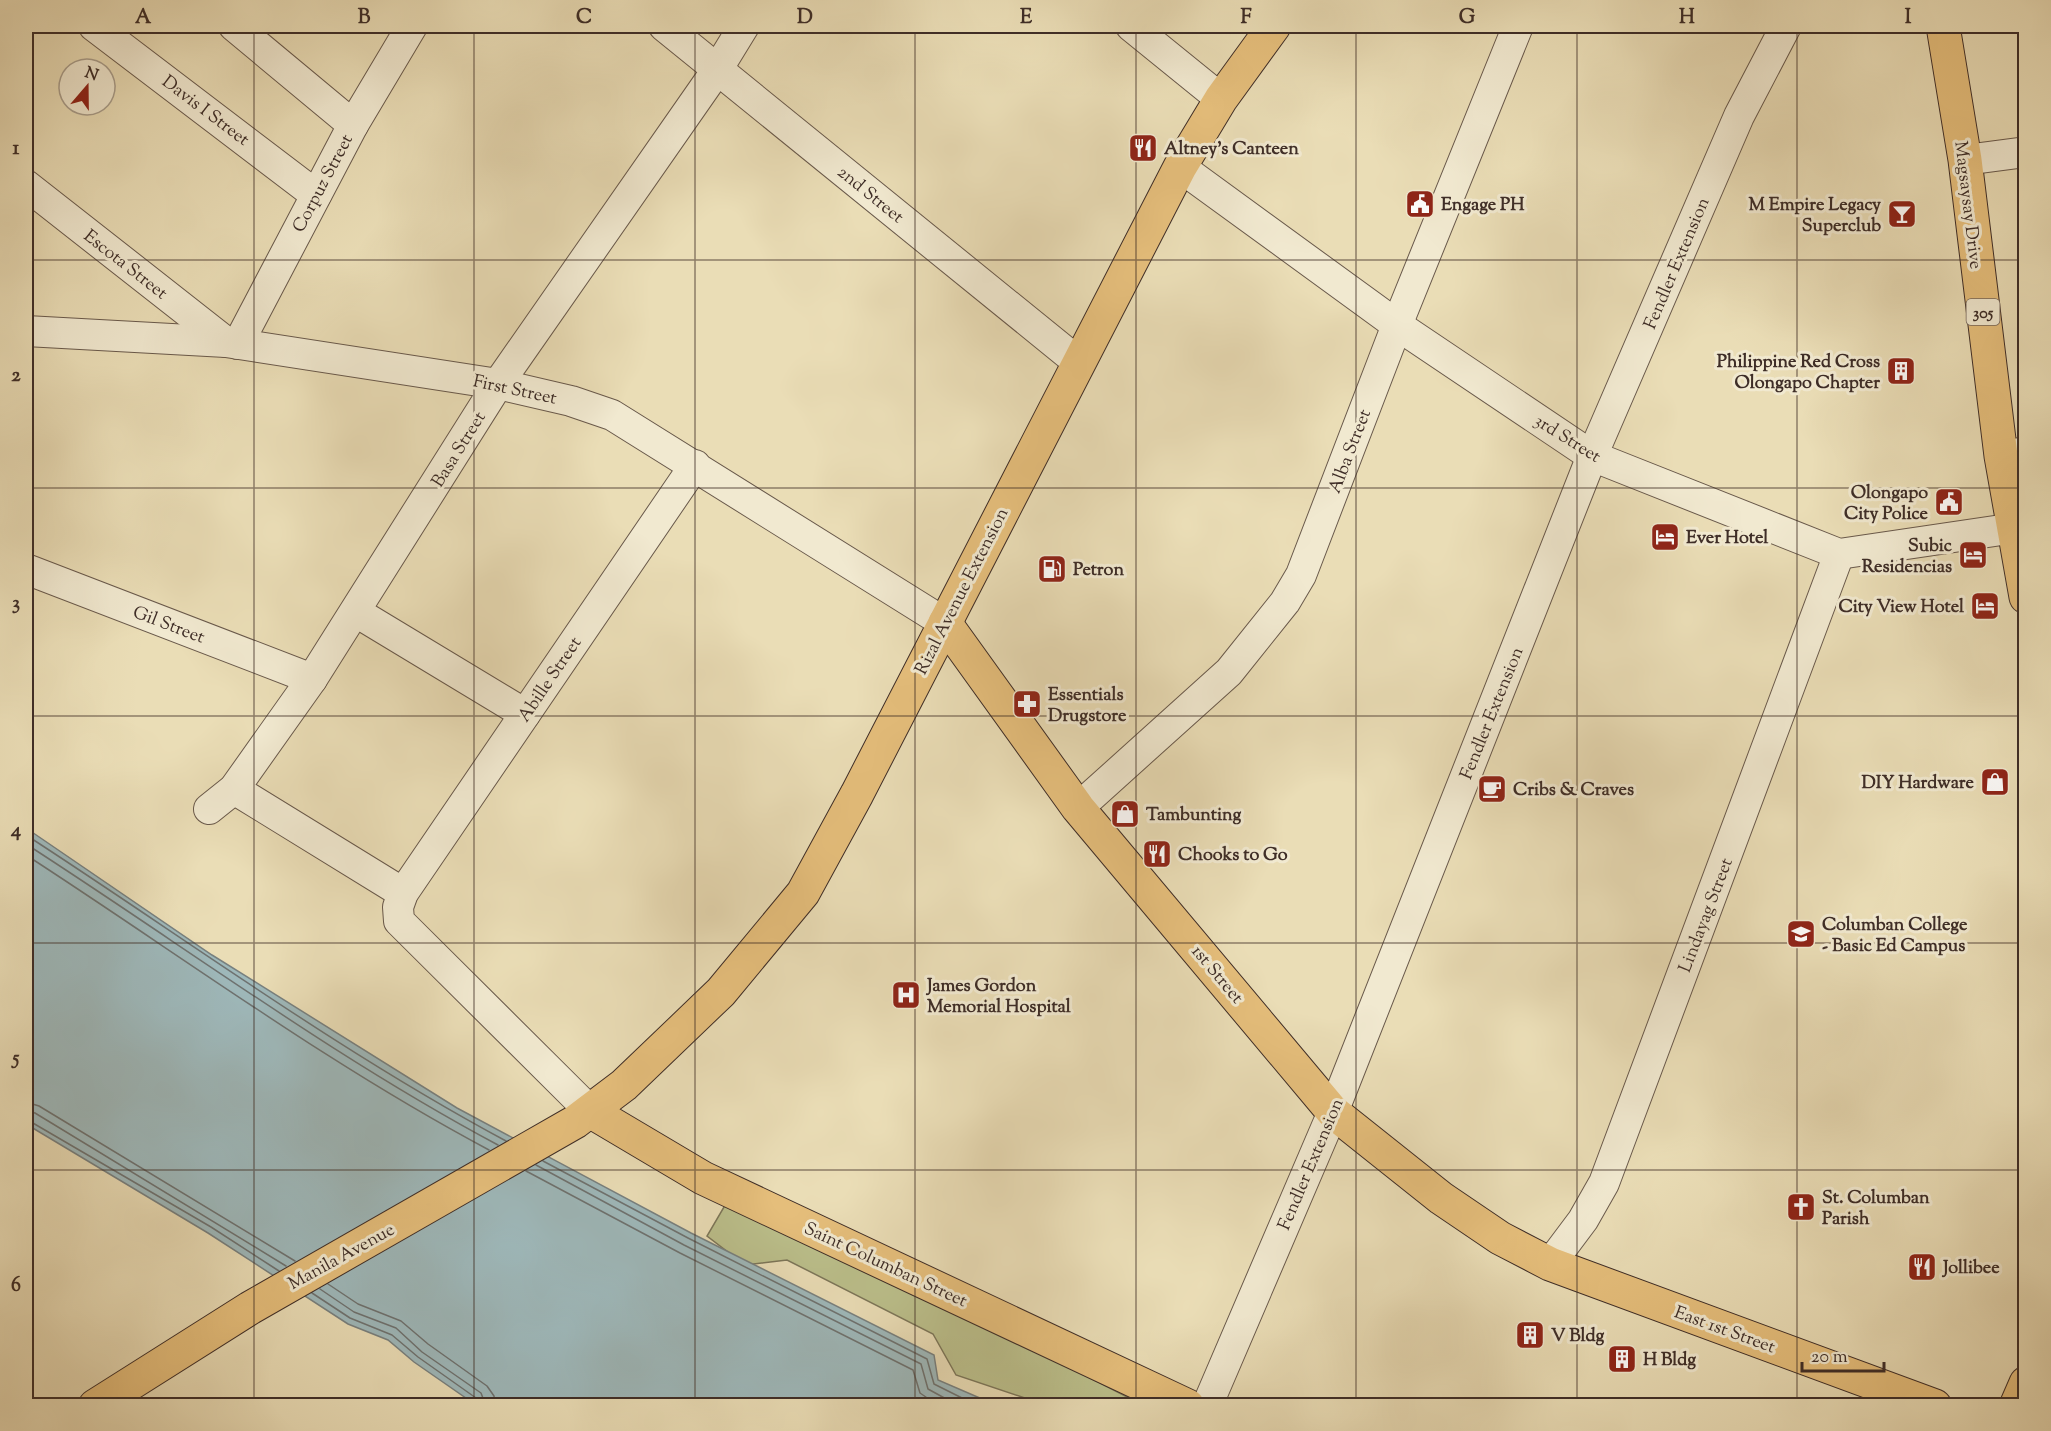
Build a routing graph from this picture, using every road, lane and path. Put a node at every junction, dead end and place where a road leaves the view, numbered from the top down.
1 (94, 26) edge
2 (234, 26) edge
3 (412, 26) edge
4 (664, 26) edge
5 (744, 26) edge
6 (1131, 26) edge
7 (1274, 26) edge
8 (1518, 26) edge
9 (1786, 26) edge
10 (1943, 26) edge
11 (717, 70) junction
12 (1221, 99) junction
13 (353, 125) junction
14 (2025, 152) edge
15 (1965, 160) junction
16 (1180, 167) junction
17 (26, 185) edge
18 (316, 195) junction
19 (1397, 325) junction
20 (26, 331) edge
21 (232, 343) junction
22 (1078, 362) junction
23 (498, 384) junction
24 (2013, 454) edge
25 (1592, 456) junction
26 (695, 465) junction
27 (2015, 528) junction
28 (1839, 554) junction
29 (26, 569) edge
30 (2025, 597) edge
31 (356, 612) junction
32 (945, 622) junction
33 (312, 679) junction
34 (525, 714) junction
35 (234, 789) junction
36 (1078, 808) junction
37 (209, 809) dead end
38 (403, 893) junction
39 (590, 1112) junction
40 (1333, 1112) junction
41 (1550, 1264) junction
42 (2025, 1383) edge
43 (95, 1406) edge
44 (1188, 1406) edge
45 (1207, 1406) edge
46 (1935, 1406) edge
47 (2016, 1406) edge

1 - 18 street, Davis I Street
2 - 13 street
3 - 13 street, Corpuz Street
4 - 11 street, 2nd Street
5 - 11 street, Basa Street
6 - 12 street
7 - 12 main road, Rizal Avenue Extension
8 - 19 street, Alba Street
9 - 25 street, Fendler Extension
10 - 15 main road, Magsaysay Drive / 305
11 - 22 street, 2nd Street
11 - 23 street, Basa Street
12 - 16 main road, Rizal Avenue Extension
13 - 18 street, Corpuz Street
14 - 15 street
15 - 24 main road, Magsaysay Drive / 305
16 - 19 street, 3rd Street
16 - 22 main road, Rizal Avenue Extension
17 - 21 street, Escota Street
18 - 21 street, Corpuz Street
19 - 25 street, 3rd Street
19 - 36 street, Alba Street
20 - 21 street, First Street
21 - 23 street, First Street
22 - 32 main road, Rizal Avenue Extension
23 - 26 street, First Street
23 - 31 street, Basa Street
24 - 27 main road, Magsaysay Drive / 305
25 - 28 street, 3rd Street
25 - 40 street, Fendler Extension
26 - 32 street, First Street
26 - 34 street, Abille Street
27 - 28 street
27 - 30 main road, Magsaysay Drive / 305
28 - 41 street, Lindayag Street
29 - 33 street, Gil Street
31 - 33 street, Basa Street
31 - 34 street
32 - 36 main road, 1st Street
32 - 39 main road, Rizal Avenue Extension
33 - 35 street, Basa Street
34 - 38 street, Abille Street
35 - 37 street, Basa Street
35 - 38 street
36 - 40 main road, 1st Street
38 - 39 street, Abille Street
39 - 43 main road, Manila Avenue
39 - 44 main road, Saint Columban Street
40 - 41 main road, 1st Street
40 - 45 street, Fendler Extension
41 - 46 main road, East 1st Street
42 - 47 main road

